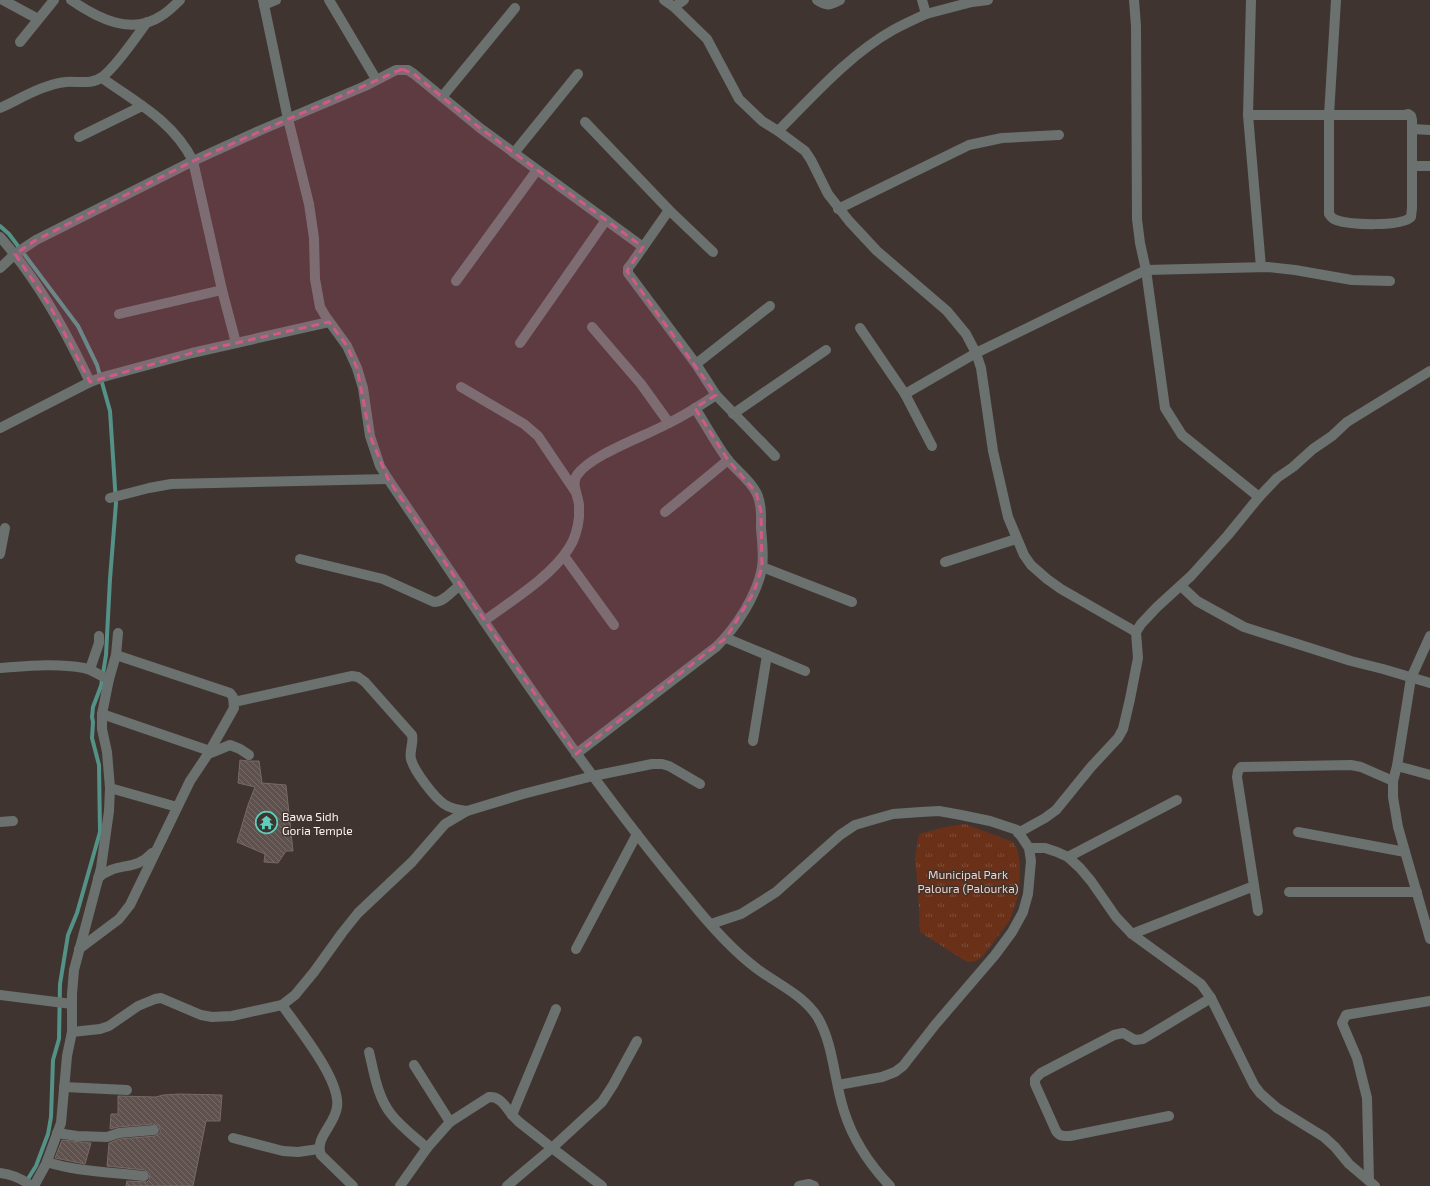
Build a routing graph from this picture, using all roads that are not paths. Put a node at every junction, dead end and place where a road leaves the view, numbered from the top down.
1 (3, 0) edge
2 (54, 0) edge
3 (71, 0) edge
4 (180, 0) edge
5 (276, 0) edge
6 (330, 0) edge
7 (664, 0) edge
8 (684, 0) edge
9 (817, 0) edge
10 (840, 0) edge
11 (922, 0) edge
12 (988, 0) edge
13 (1134, 0) edge
14 (1252, 0) edge
15 (1336, 0) edge
16 (972, 1) edge
17 (263, 2) edge
18 (674, 7) junction
19 (515, 8) dead end
20 (926, 14) junction
21 (38, 19) junction
22 (147, 22) junction
23 (20, 42) dead end
24 (578, 74) dead end
25 (102, 78) junction
26 (376, 79) junction
27 (442, 97) junction
28 (142, 106) junction
29 (0, 108) edge
30 (1248, 115) junction
31 (1329, 115) junction
32 (288, 119) junction
33 (585, 122) dead end
34 (1412, 129) junction
35 (1430, 130) edge
36 (778, 131) junction
37 (1059, 135) dead end
38 (79, 137) dead end
39 (514, 153) junction
40 (193, 161) junction
41 (1412, 166) junction
42 (1430, 166) edge
43 (538, 170) junction
44 (838, 209) junction
45 (670, 210) junction
46 (606, 220) junction
47 (0, 237) edge
48 (643, 247) junction
49 (713, 252) dead end
50 (16, 253) junction
51 (1261, 267) junction
52 (0, 268) edge
53 (1146, 270) junction
54 (456, 280) dead end
55 (1390, 281) dead end
56 (222, 290) junction
57 (770, 306) dead end
58 (119, 314) dead end
59 (329, 322) junction
60 (592, 327) dead end
61 (860, 328) dead end
62 (236, 343) junction
63 (520, 343) dead end
64 (826, 350) dead end
65 (976, 353) junction
66 (696, 364) junction
67 (1430, 371) edge
68 (96, 380) junction
69 (461, 387) dead end
70 (905, 394) junction
71 (716, 395) junction
72 (695, 408) junction
73 (733, 414) junction
74 (669, 423) junction
75 (0, 428) edge
76 (932, 446) dead end
77 (775, 456) dead end
78 (728, 460) junction
79 (388, 479) junction
80 (577, 495) junction
81 (1259, 497) junction
82 (110, 498) dead end
83 (665, 512) dead end
84 (5, 528) dead end
85 (1016, 538) junction
86 (0, 554) edge
87 (564, 556) junction
88 (300, 558) dead end
89 (945, 562) dead end
90 (762, 567) junction
91 (460, 585) junction
92 (1181, 586) junction
93 (852, 602) dead end
94 (484, 621) junction
95 (614, 625) dead end
96 (1136, 632) junction
97 (118, 633) dead end
98 (99, 636) dead end
99 (1430, 636) edge
100 (726, 638) junction
101 (116, 655) junction
102 (767, 655) junction
103 (0, 668) edge
104 (92, 670) junction
105 (805, 671) dead end
106 (108, 678) junction
107 (1411, 678) junction
108 (1430, 683) edge
109 (234, 702) junction
110 (102, 714) junction
111 (753, 741) dead end
112 (209, 752) junction
113 (576, 754) junction
114 (249, 755) dead end
115 (1397, 766) junction
116 (1430, 775) edge
117 (593, 776) junction
118 (1393, 781) junction
119 (700, 784) dead end
120 (110, 788) junction
121 (1177, 800) dead end
122 (177, 807) junction
123 (468, 811) junction
124 (13, 821) dead end
125 (0, 822) edge
126 (1298, 832) dead end
127 (1018, 833) junction
128 (637, 834) junction
129 (157, 847) junction
130 (1029, 848) junction
131 (1405, 852) junction
132 (1068, 858) junction
133 (98, 878) junction
134 (1254, 886) junction
135 (1288, 892) dead end
136 (1417, 892) junction
137 (1258, 911) dead end
138 (711, 924) junction
139 (1132, 934) junction
140 (1430, 939) edge
141 (79, 949) junction
142 (576, 949) dead end
143 (0, 995) edge
144 (1212, 998) junction
145 (1430, 1001) edge
146 (64, 1003) junction
147 (282, 1005) junction
148 (556, 1009) dead end
149 (72, 1032) junction
150 (637, 1041) dead end
151 (369, 1052) dead end
152 (414, 1065) dead end
153 (838, 1085) junction
154 (64, 1087) junction
155 (127, 1090) dead end
156 (512, 1115) junction
157 (1169, 1116) dead end
158 (450, 1122) junction
159 (154, 1130) dead end
160 (57, 1133) junction
161 (233, 1138) dead end
162 (427, 1148) junction
163 (552, 1148) junction
164 (319, 1149) junction
165 (47, 1162) junction
166 (0, 1173) edge
167 (144, 1176) dead end
168 (1372, 1184) edge
169 (32, 1185) edge
170 (353, 1186) edge
171 (400, 1186) edge
172 (507, 1186) edge
173 (602, 1186) edge
174 (799, 1186) edge
175 (814, 1186) edge
176 (890, 1186) edge

1 - 21 street
2 - 21 street
3 - 22 street
4 - 22 street
5 - 17 street
6 - 26 street
7 - 18 street
8 - 18 street
9 - 10 street
11 - 20 street
12 - 16 street
13 - 53 street
14 - 30 street
15 - 31 street
16 - 20 street
17 - 32 street
18 - 36 street
19 - 27 street
20 - 36 street
21 - 23 street
22 - 25 street
24 - 39 street
25 - 28 street
25 - 29 street
26 - 27 street
26 - 32 street
27 - 39 street
28 - 38 street
28 - 40 street
30 - 31 street
30 - 51 street
31 - 34 street
31 - 41 street
32 - 40 street
32 - 59 street
33 - 45 street
34 - 35 street
34 - 41 street
36 - 44 street
37 - 44 street
39 - 43 street
40 - 50 street
40 - 56 street
41 - 42 street
43 - 46 street
43 - 54 street
44 - 65 street
45 - 48 street
45 - 49 street
46 - 48 street
46 - 63 street
47 - 50 street
48 - 66 street
50 - 52 street
50 - 68 street
51 - 53 street
51 - 55 street
53 - 65 street
53 - 81 street
56 - 58 street
56 - 62 street
57 - 66 street
59 - 62 street
59 - 79 street
60 - 74 street
61 - 70 street
62 - 68 street
64 - 73 street
65 - 70 street
65 - 85 street
66 - 71 street
67 - 81 street
68 - 75 street
69 - 80 street
70 - 76 street
71 - 72 street
71 - 73 street
72 - 74 street
72 - 78 street
73 - 77 street
74 - 80 street
78 - 83 street
78 - 90 street
79 - 82 street
79 - 91 street
80 - 87 street
81 - 92 street
84 - 86 street
85 - 89 street
85 - 96 street
87 - 94 street
87 - 95 street
88 - 91 street
90 - 93 street
90 - 100 street
91 - 94 street
92 - 96 street
92 - 107 street
94 - 113 street
96 - 127 street
97 - 101 street
98 - 104 street
99 - 107 street
100 - 102 street
100 - 113 street
101 - 106 street
101 - 109 street
102 - 105 street
102 - 111 street
103 - 104 street
104 - 106 street
106 - 110 street
107 - 108 street
107 - 115 street
109 - 112 street
109 - 123 street
110 - 112 street
110 - 120 street
112 - 114 street
112 - 122 street
113 - 117 street
115 - 116 street
115 - 118 street
117 - 119 street
117 - 123 street
117 - 128 street
118 - 131 street
118 - 134 street
120 - 122 street
120 - 133 street
121 - 132 street
122 - 129 street
123 - 147 street
124 - 125 street
126 - 131 street
127 - 130 street
127 - 138 street
128 - 138 street
128 - 142 street
129 - 133 street
129 - 141 street
130 - 132 street
130 - 153 street
131 - 136 street
132 - 139 street
133 - 141 street
134 - 137 street
134 - 139 street
135 - 136 street
136 - 140 street
138 - 153 street
139 - 144 street
141 - 146 street
143 - 146 street
144 - 157 street
144 - 168 street
145 - 168 street
146 - 149 street
147 - 149 street
147 - 164 street
148 - 156 street
149 - 154 street
150 - 163 street
151 - 162 street
152 - 158 street
153 - 176 street
154 - 155 street
154 - 160 street
156 - 158 street
156 - 163 street
158 - 162 street
159 - 160 street
160 - 165 street
161 - 164 street
162 - 171 street
163 - 172 street
163 - 173 street
164 - 170 street
165 - 167 street
165 - 169 street
166 - 169 street
174 - 175 street

